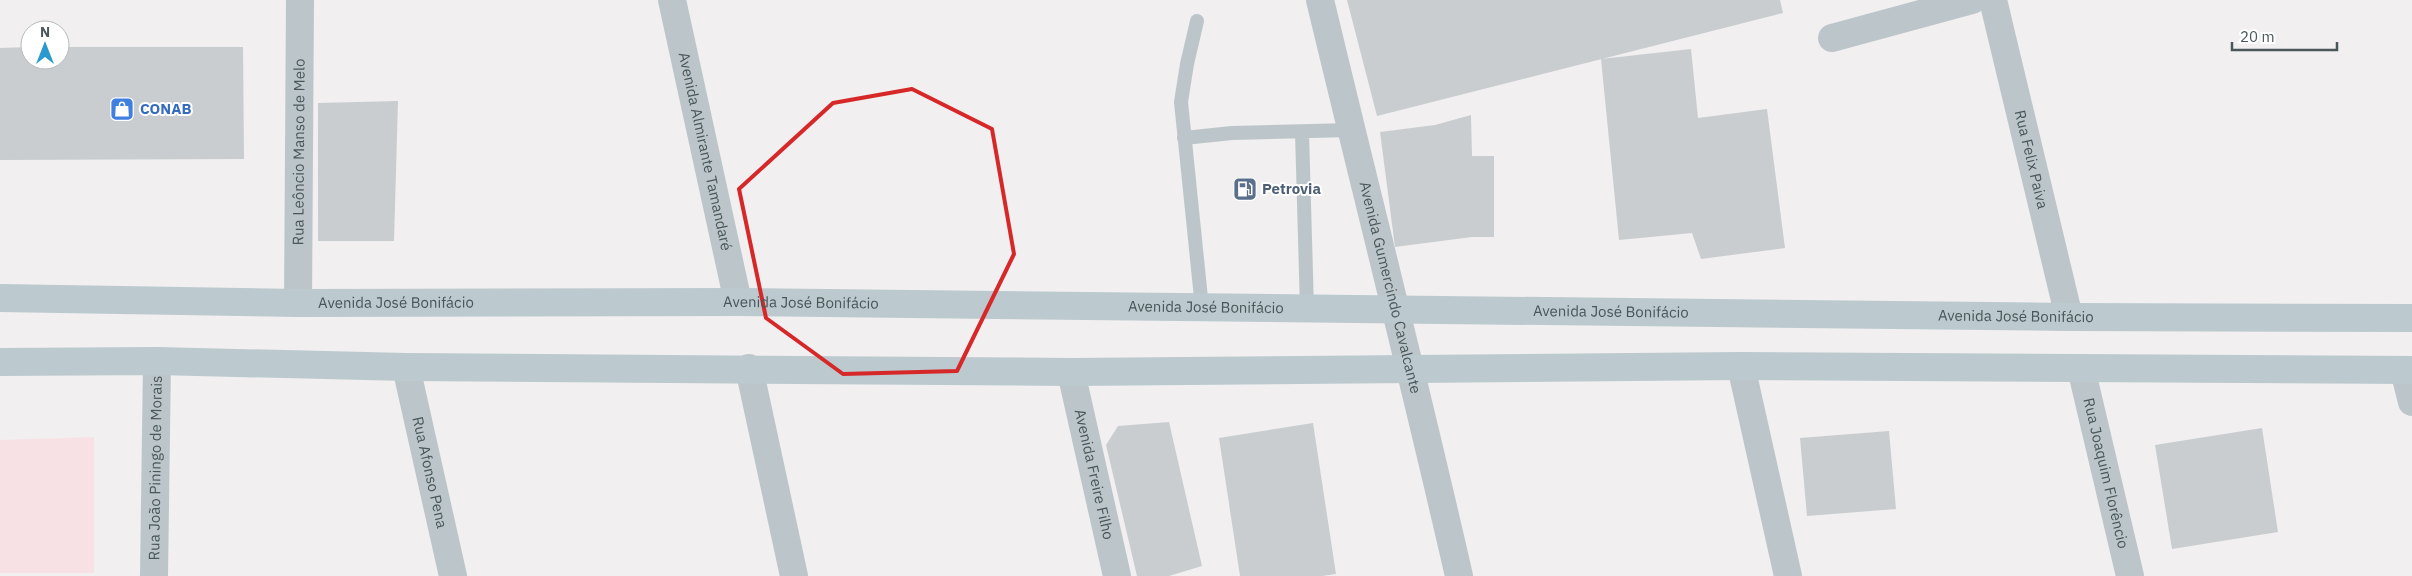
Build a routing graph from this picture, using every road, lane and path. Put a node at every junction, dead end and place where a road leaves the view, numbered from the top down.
1 (300, 0) edge
2 (672, 0) edge
3 (1320, 0) edge
4 (1972, 0) edge
5 (1994, 0) edge
6 (1197, 21) dead end
7 (1832, 38) dead end
8 (1351, 130) junction
9 (1302, 132) junction
10 (1184, 138) junction
11 (0, 298) edge
12 (738, 302) junction
13 (298, 303) junction
14 (1202, 308) junction
15 (1307, 309) junction
16 (1397, 310) junction
17 (2069, 317) junction
18 (2412, 318) edge
19 (0, 362) edge
20 (157, 362) junction
21 (1741, 366) junction
22 (406, 367) junction
23 (749, 368) junction
24 (2081, 368) junction
25 (1411, 369) junction
26 (2408, 370) edge
27 (1071, 372) junction
28 (2412, 402) edge
29 (154, 576) edge
30 (453, 576) edge
31 (794, 576) edge
32 (1117, 576) edge
33 (1459, 576) edge
34 (1788, 576) edge
35 (2130, 576) edge

1 - 13 street, Rua Leôncio Manso de Melo
2 - 12 street, Avenida Almirante Tamandaré
3 - 8 street, Avenida Gumercindo Cavalcante
4 - 7 street
5 - 17 street, Rua Felix Paiva
6 - 10 lane
8 - 9 lane
8 - 16 street, Avenida Gumercindo Cavalcante
9 - 10 lane
9 - 15 lane
10 - 14 lane
11 - 13 main road, Avenida José Bonifácio
12 - 13 main road, Avenida José Bonifácio
12 - 14 main road, Avenida José Bonifácio
14 - 15 main road, Avenida José Bonifácio
15 - 16 main road, Avenida José Bonifácio
16 - 17 main road, Avenida José Bonifácio
16 - 25 street, Avenida Gumercindo Cavalcante
17 - 18 main road, Avenida José Bonifácio
19 - 20 main road
20 - 22 main road
20 - 29 street, Rua João Piningo de Morais
21 - 24 main road
21 - 25 main road
21 - 34 street
22 - 23 main road
22 - 30 street, Rua Afonso Pena
23 - 27 main road
23 - 31 street
24 - 26 main road
24 - 35 street, Rua Joaquim Florêncio
25 - 27 main road
25 - 33 street, Avenida Gumercindo Cavalcante
26 - 28 street
27 - 32 street, Avenida Freire Filho

